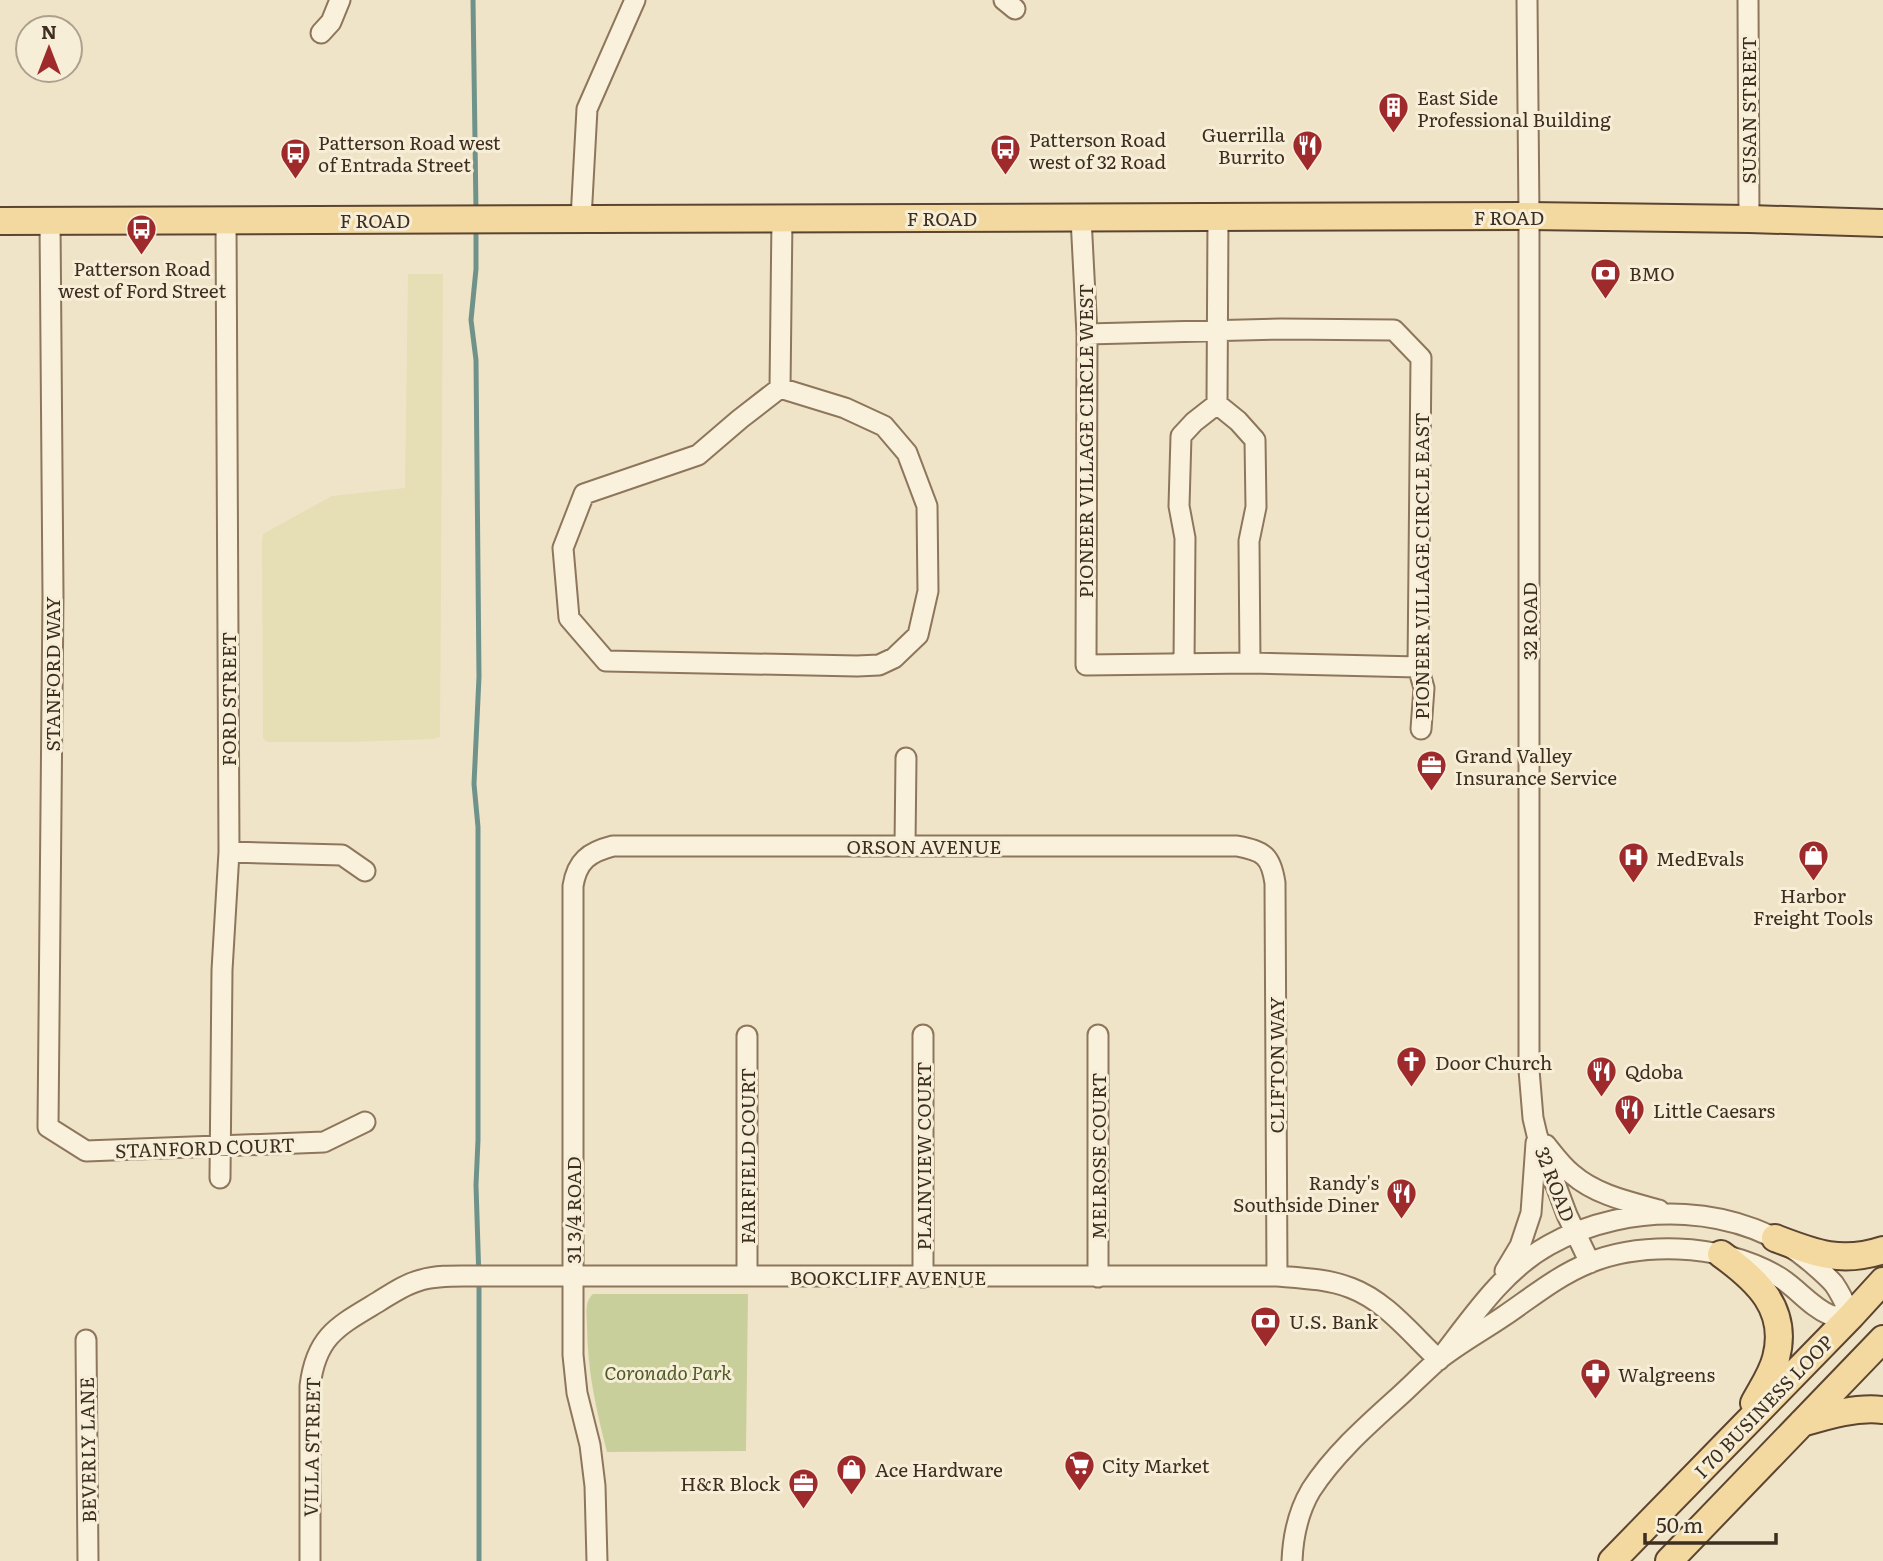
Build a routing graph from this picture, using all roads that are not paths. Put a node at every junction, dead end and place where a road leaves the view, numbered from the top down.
1 (340, 0) edge
2 (635, 0) edge
3 (1527, 0) edge
4 (1748, 0) edge
5 (321, 33) dead end
6 (1529, 216) junction
7 (1218, 217) junction
8 (782, 218) junction
9 (1081, 218) junction
10 (581, 219) junction
11 (1749, 219) junction
12 (226, 220) junction
13 (0, 221) edge
14 (50, 221) junction
15 (1883, 223) edge
16 (1218, 330) junction
17 (1087, 334) junction
18 (780, 387) junction
19 (1217, 404) junction
20 (1250, 663) junction
21 (1184, 664) junction
22 (1418, 667) junction
23 (1420, 729) dead end
24 (906, 758) dead end
25 (905, 846) junction
26 (229, 852) junction
27 (1266, 855) joint
28 (584, 860) joint
29 (365, 872) dead end
30 (923, 1035) dead end
31 (1098, 1035) dead end
32 (747, 1036) dead end
33 (365, 1122) dead end
34 (48, 1127) joint
35 (1537, 1135) junction
36 (222, 1146) junction
37 (220, 1178) dead end
38 (1677, 1215) junction
39 (1576, 1234) junction
40 (1775, 1238) junction
41 (1883, 1250) edge
42 (1721, 1254) junction
43 (1590, 1263) junction
44 (573, 1276) junction
45 (747, 1276) junction
46 (1277, 1276) junction
47 (923, 1277) junction
48 (1098, 1277) junction
49 (1883, 1281) edge
50 (1490, 1295) junction
51 (1851, 1317) junction
52 (327, 1337) joint
53 (86, 1340) dead end
54 (1882, 1342) edge
55 (1439, 1360) junction
56 (1883, 1410) edge
57 (1800, 1423) junction
58 (1725, 1444) junction
59 (88, 1561) edge
60 (310, 1561) edge
61 (597, 1561) edge
62 (1292, 1561) edge
63 (1612, 1561) edge
64 (1669, 1561) edge

1 - 5 street
2 - 10 street
3 - 6 street, 32 ROAD
4 - 11 street, SUSAN STREET
6 - 7 main road, F ROAD
6 - 11 main road, F ROAD
6 - 35 street, 32 ROAD
7 - 9 main road, F ROAD
7 - 16 street
8 - 9 main road, F ROAD
8 - 10 main road, F ROAD
8 - 18 street
9 - 17 street, PIONEER VILLAGE CIRCLE WEST
10 - 12 main road, F ROAD
11 - 15 main road, F ROAD
12 - 14 main road, F ROAD
12 - 26 street, FORD STREET
13 - 14 main road, F ROAD
14 - 34 street, STANFORD WAY
16 - 17 street
16 - 19 street
16 - 22 street, PIONEER VILLAGE CIRCLE EAST
17 - 21 street, PIONEER VILLAGE CIRCLE WEST
18 - 18 street
19 - 20 street
19 - 21 street
20 - 21 street
20 - 22 street
22 - 23 street, PIONEER VILLAGE CIRCLE EAST
24 - 25 street
25 - 27 street, ORSON AVENUE
25 - 28 street, ORSON AVENUE
26 - 29 street
26 - 36 street, FORD STREET
27 - 46 street, CLIFTON WAY
28 - 44 street, 31 3/4 ROAD
30 - 47 street, PLAINVIEW COURT
31 - 48 street, MELROSE COURT
32 - 45 street, FAIRFIELD COURT
33 - 36 street, STANFORD COURT
34 - 36 street, STANFORD COURT
35 - 38 street
35 - 39 street, 32 ROAD
35 - 50 street
36 - 37 street, FORD STREET
38 - 39 street, 32 ROAD
38 - 40 street, 32 ROAD
39 - 43 street, 32 ROAD
39 - 50 street, 32 ROAD
40 - 41 main road
40 - 51 street, 32 ROAD
42 - 43 street, 32 ROAD
42 - 51 street, 32 ROAD
42 - 58 main road
43 - 55 street, 32 ROAD
44 - 45 street, BOOKCLIFF AVENUE
44 - 52 street, BOOKCLIFF AVENUE
44 - 61 street, 31 3/4 ROAD
45 - 47 street, BOOKCLIFF AVENUE
46 - 48 street, BOOKCLIFF AVENUE
46 - 55 street, BOOKCLIFF AVENUE
47 - 48 street, BOOKCLIFF AVENUE
49 - 51 main road, I 70 BUSINESS LOOP
50 - 55 street, 32 ROAD
51 - 54 main road, 32 ROAD
51 - 58 main road, I 70 BUSINESS LOOP
52 - 60 street, VILLA STREET
53 - 59 street, BEVERLY LANE
54 - 57 main road, I 70 BUSINESS LOOP
55 - 62 street, 32 ROAD
56 - 57 main road
57 - 64 main road, I 70 BUSINESS LOOP
58 - 63 main road, I 70 BUSINESS LOOP

